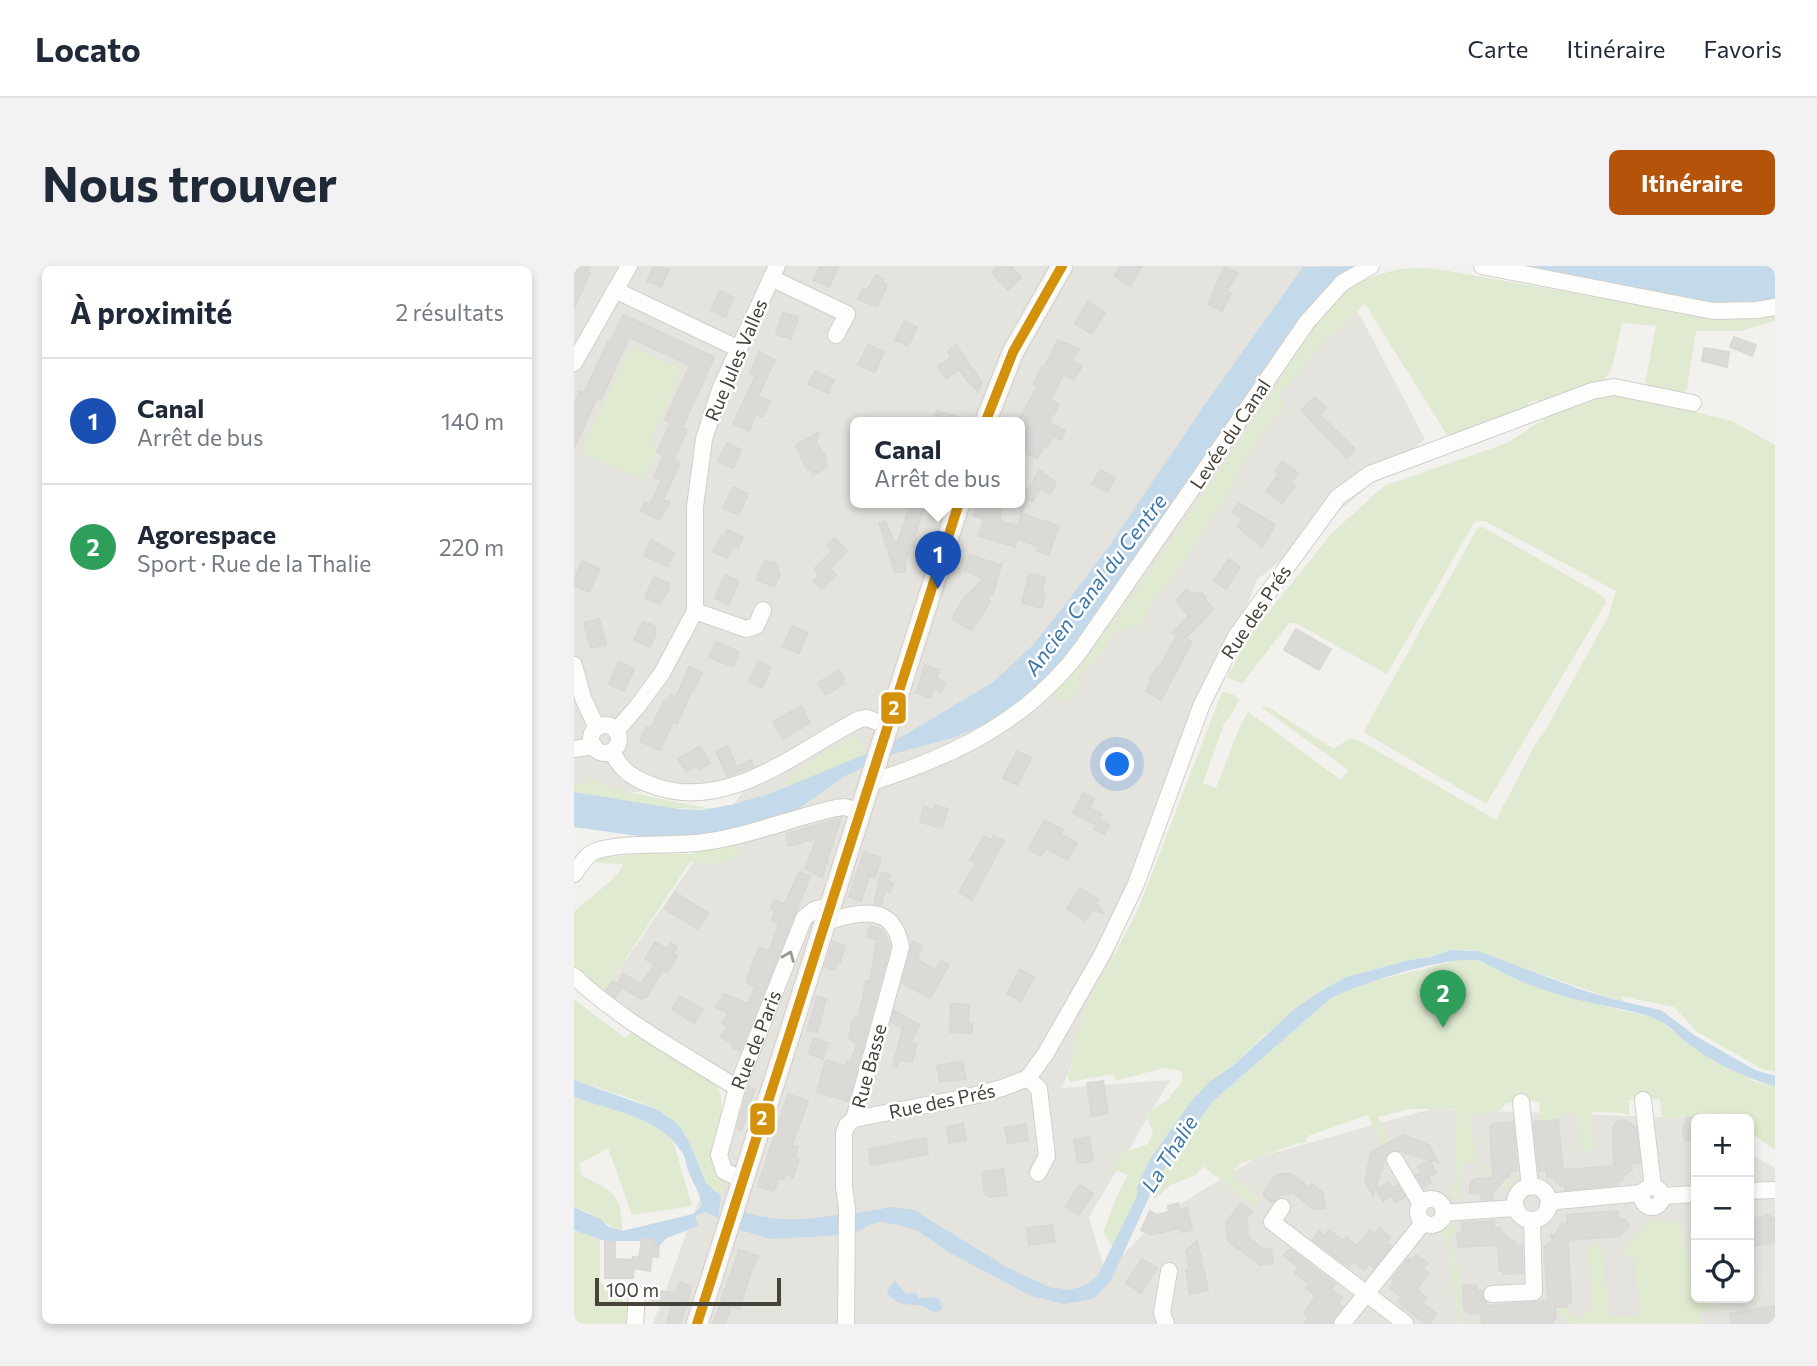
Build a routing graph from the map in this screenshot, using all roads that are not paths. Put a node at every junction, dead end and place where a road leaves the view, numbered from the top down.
1 (629, 266) edge
2 (1062, 266) edge
3 (1371, 266) edge
4 (1482, 266) edge
5 (774, 272) edge
6 (615, 290) junction
7 (1775, 307) edge
8 (836, 335) dead end
9 (737, 348) junction
10 (574, 363) edge
11 (1693, 403) dead end
12 (987, 417) edge
13 (957, 508) edge
14 (764, 610) dead end
15 (695, 611) junction
16 (574, 665) edge
17 (887, 727) junction
18 (597, 728) junction
19 (616, 731) junction
20 (594, 746) junction
21 (574, 749) edge
22 (612, 751) junction
23 (871, 777) junction
24 (861, 811) junction
25 (574, 874) edge
26 (828, 914) junction
27 (574, 976) edge
28 (1028, 1078) junction
29 (737, 1088) junction
30 (1643, 1100) dead end
31 (1521, 1102) dead end
32 (854, 1119) junction
33 (1395, 1160) dead end
34 (1038, 1172) dead end
35 (1530, 1186) junction
36 (740, 1189) junction
37 (1775, 1190) edge
38 (1754, 1191) edge
39 (1652, 1192) junction
40 (1691, 1194) edge
41 (1421, 1204) junction
42 (1548, 1205) junction
43 (1282, 1207) dead end
44 (1515, 1208) junction
45 (1444, 1213) junction
46 (1532, 1220) junction
47 (1423, 1223) junction
48 (1169, 1271) dead end
49 (1366, 1293) junction
50 (637, 1294) dead end
51 (1492, 1294) dead end
52 (1405, 1323) edge
53 (635, 1324) edge
54 (697, 1324) edge
55 (846, 1324) edge
56 (1166, 1324) edge
57 (1342, 1324) edge

1 - 6 street
2 - 12 main road
3 - 23 street, Levée du Canal
4 - 7 street
5 - 8 street, Rue Jules Valles
5 - 9 street, Rue Jules Valles
6 - 9 street
6 - 10 street
9 - 15 street, Rue Jules Valles
11 - 28 street, Rue des Prés
13 - 17 main road, Rue de Paris
14 - 15 street
15 - 19 street, Rue Jules Valles
16 - 18 street
17 - 22 street
17 - 23 main road, Rue de Paris
18 - 19 street
18 - 20 street
19 - 22 street
20 - 21 street
20 - 22 street
23 - 24 main road, Rue de Paris
24 - 25 street
24 - 26 main road, Rue de Paris
29 -> 26 street, Rue de Paris
26 - 32 street, Rue Basse
26 - 36 main road, Rue de Paris
27 - 29 street
28 - 32 street, Rue des Prés
28 - 34 street
29 - 36 street, Rue de Paris
30 - 39 street
31 - 35 street
32 - 55 street, Rue Basse
33 - 41 street
35 - 42 street
35 - 44 street
36 - 54 main road, Rue de Paris
37 - 38 street
39 - 40 street
39 - 42 street
41 - 45 street
41 - 47 street
42 - 46 street
43 - 49 street
44 - 45 street
44 - 46 street
45 - 47 street
46 - 51 street
47 - 49 street
48 - 56 street
49 - 52 street
49 - 57 street
50 - 53 street

